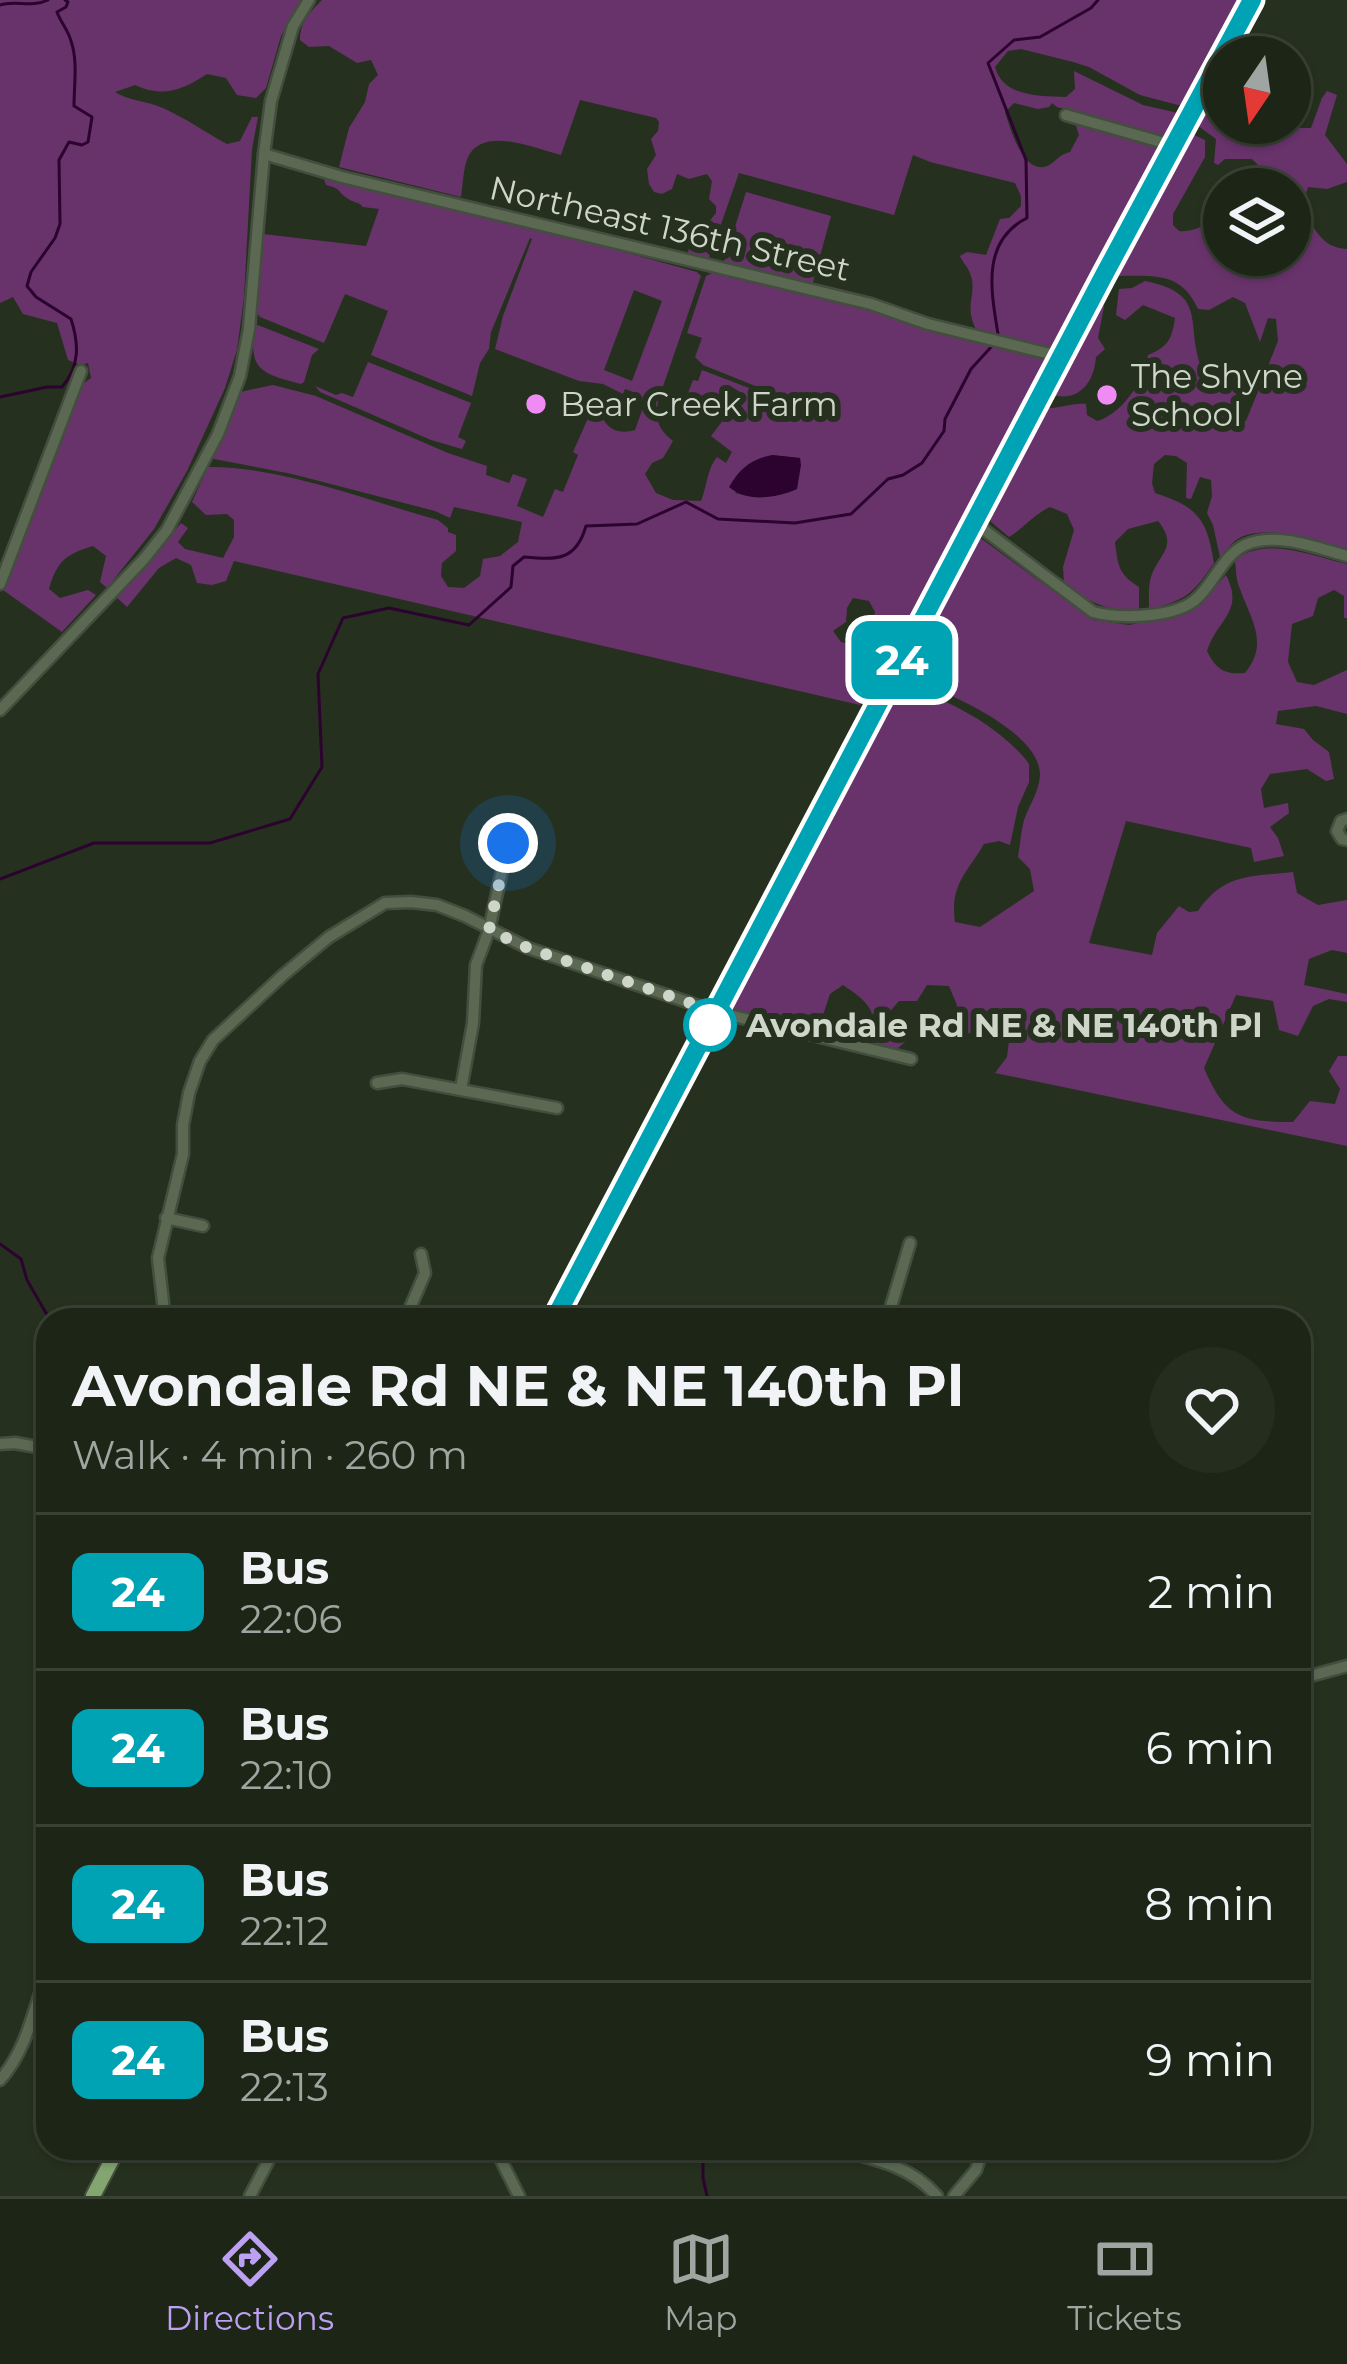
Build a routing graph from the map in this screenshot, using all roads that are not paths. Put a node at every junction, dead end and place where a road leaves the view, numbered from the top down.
1 (309, 0) edge
2 (1252, 0) edge
3 (1066, 115) dead end
4 (1175, 146) junction
5 (264, 154) junction
6 (1062, 357) junction
7 (82, 371) dead end
8 (975, 523) junction
9 (1347, 556) edge
10 (0, 584) edge
11 (0, 710) edge
12 (1347, 819) edge
13 (1347, 840) edge
14 (508, 843) dead end
15 (489, 930) junction
16 (717, 1012) junction
17 (911, 1059) dead end
18 (377, 1083) dead end
19 (460, 1089) junction
20 (557, 1108) dead end
21 (166, 1218) junction
22 (203, 1226) dead end
23 (910, 1243) dead end
24 (421, 1254) dead end
25 (164, 1308) edge
26 (410, 1308) edge
27 (560, 1308) edge
28 (891, 1308) edge
29 (0, 1444) edge
30 (36, 1447) edge
31 (1347, 1666) edge
32 (1311, 1676) edge
33 (36, 2006) edge
34 (0, 2080) edge
35 (112, 2160) edge
36 (269, 2160) edge
37 (501, 2160) edge
38 (877, 2160) edge
39 (979, 2160) edge
40 (93, 2196) edge
41 (250, 2196) edge
42 (519, 2196) edge
43 (937, 2196) edge
44 (954, 2196) edge

1 - 5 street
2 - 4 main road
3 - 4 street
4 - 6 main road
5 - 6 street, Northeast 136th Street
5 - 11 street
6 - 8 main road
7 - 10 street
8 - 9 street
8 - 16 main road
12 - 13 street
14 - 15 street
15 - 16 street
15 - 19 street
15 - 21 street
16 - 17 street
16 - 27 main road
18 - 19 street
19 - 20 street
21 - 22 street
21 - 25 street
23 - 28 street
24 - 26 street
29 - 30 street
31 - 32 street
33 - 34 street
35 - 40 main road
36 - 41 street
37 - 42 street
38 - 43 street
39 - 44 street

